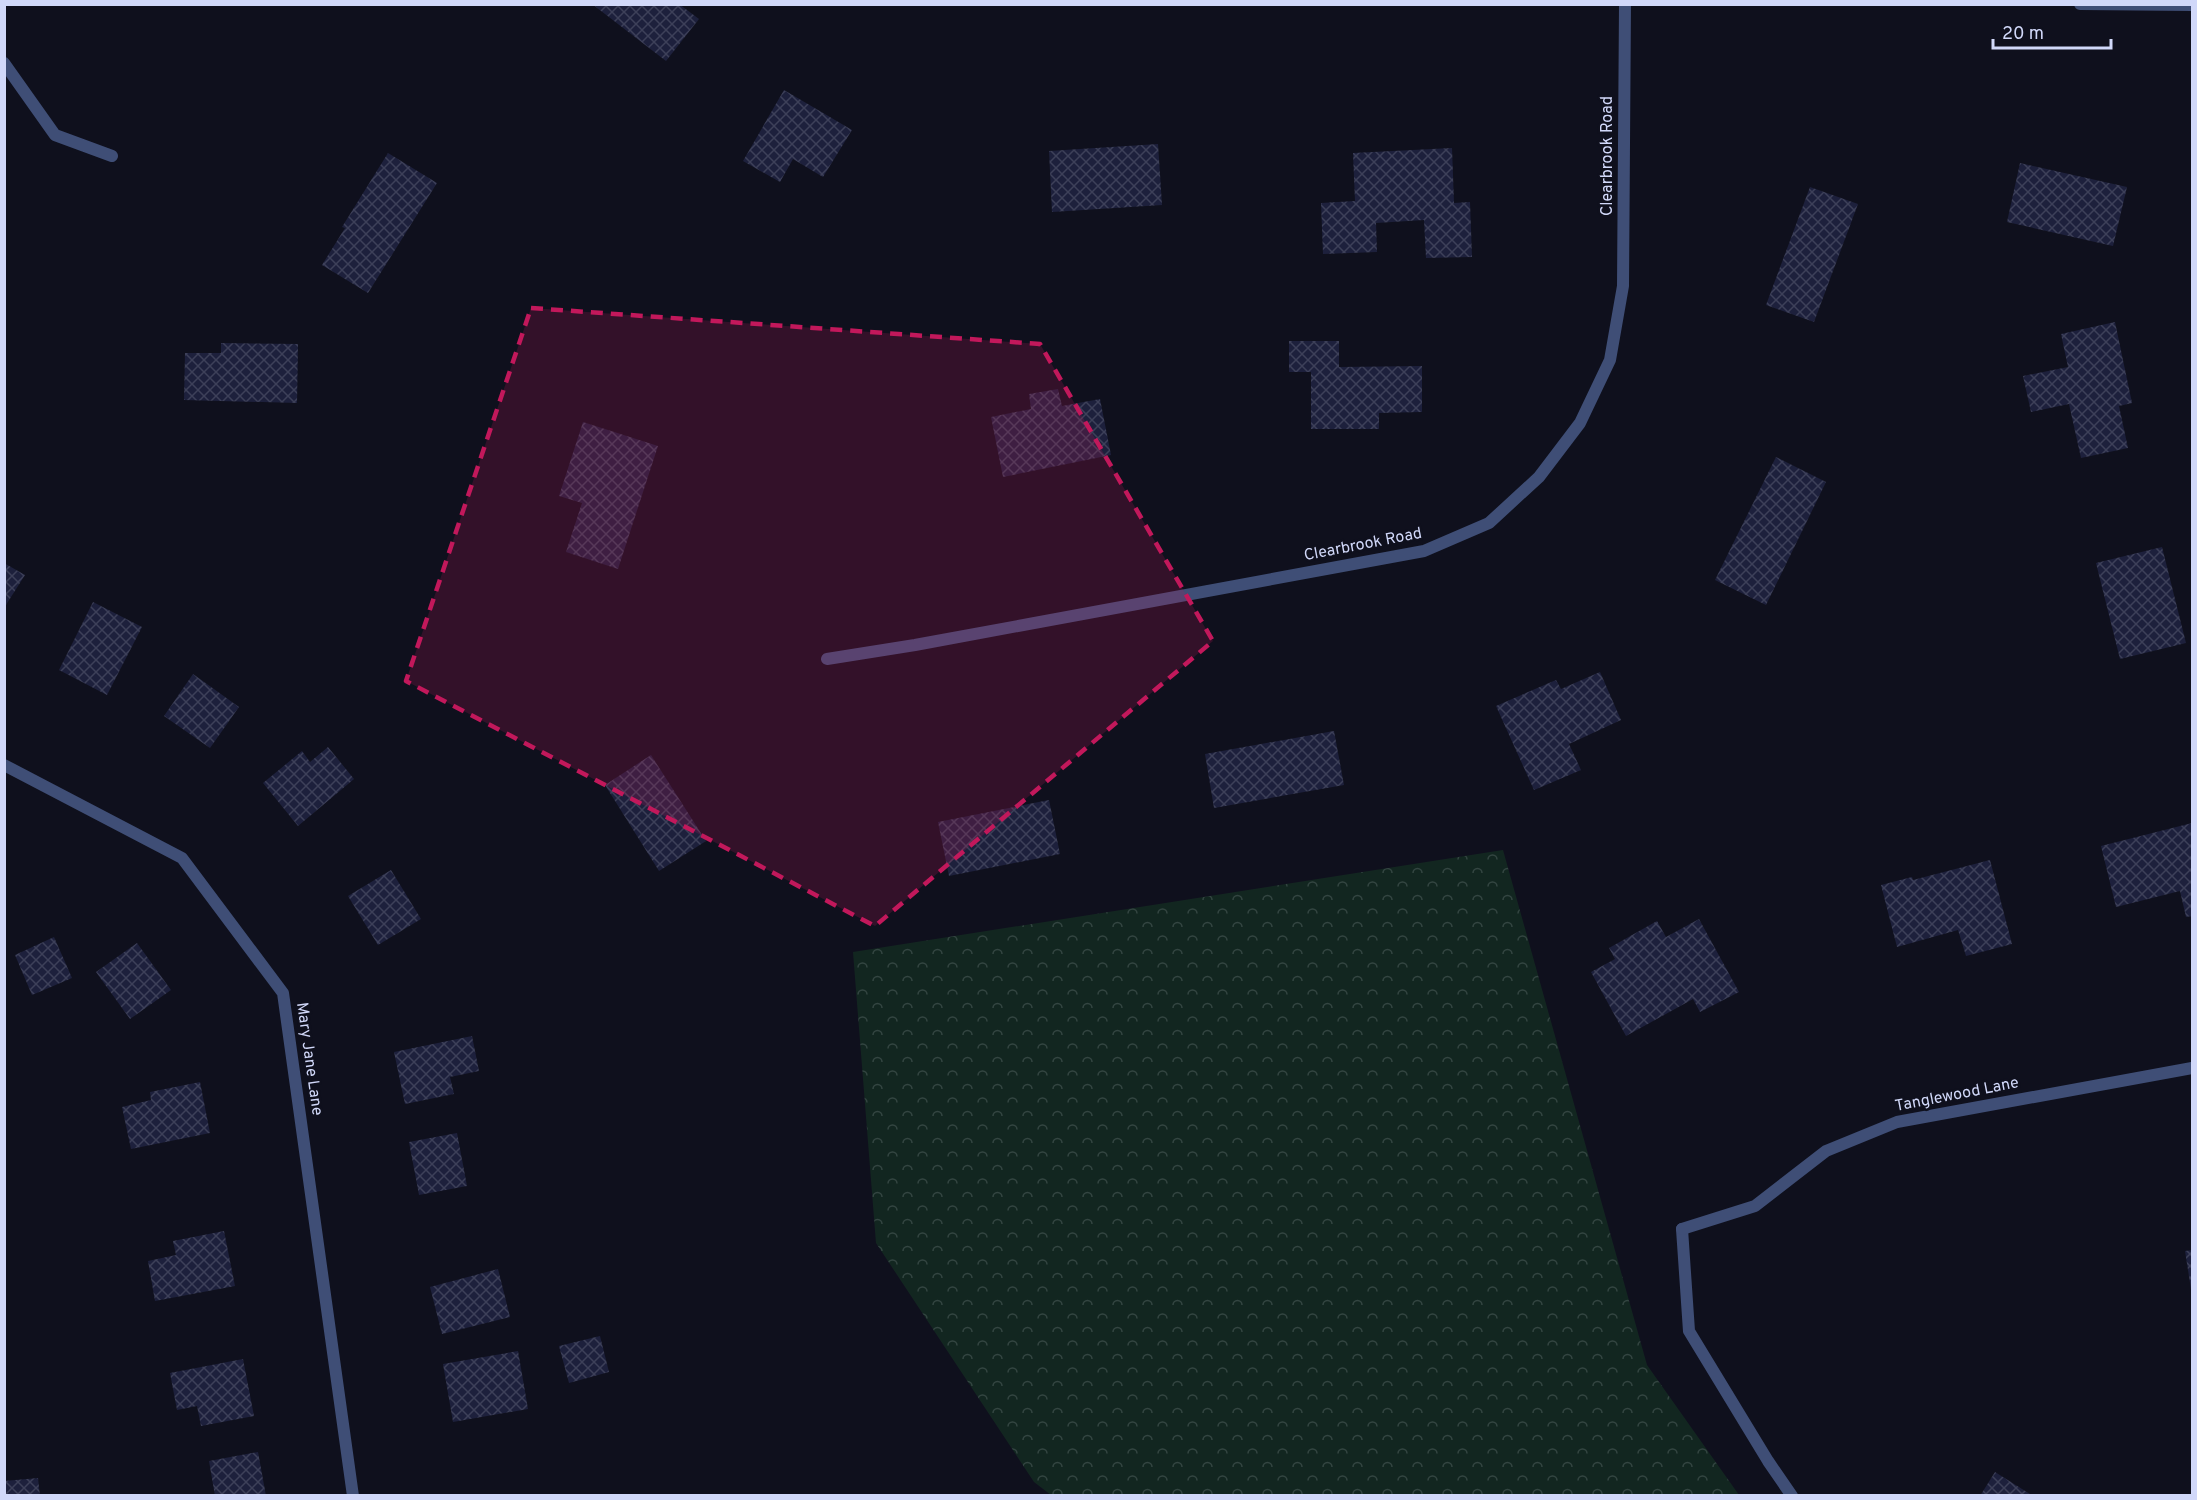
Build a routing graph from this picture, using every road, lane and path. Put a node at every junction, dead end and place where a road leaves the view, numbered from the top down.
1 (1625, 4) edge
2 (2080, 4) edge
3 (2193, 5) edge
4 (4, 63) edge
5 (112, 156) dead end
6 (827, 659) dead end
7 (4, 765) edge
8 (2193, 1068) edge
9 (353, 1496) edge
10 (1792, 1496) edge

1 - 6 street, Clearbrook Road
2 - 3 street
4 - 5 street
7 - 9 street, Mary Jane Lane
8 - 10 street, Tanglewood Lane

